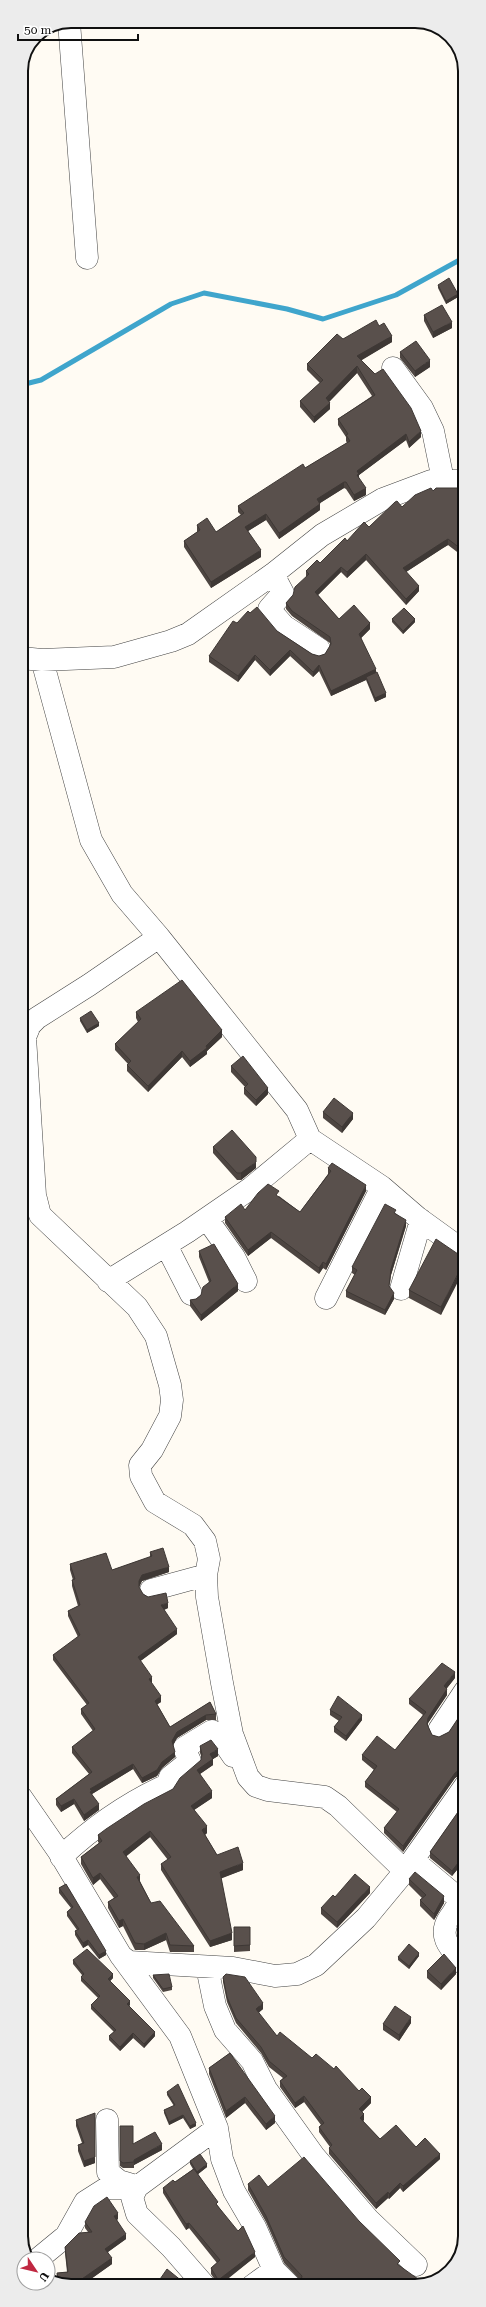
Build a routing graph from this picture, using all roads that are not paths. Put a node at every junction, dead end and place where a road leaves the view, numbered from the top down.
1 (69, 28) edge
2 (87, 258) dead end
3 (393, 368) dead end
4 (443, 480) junction
5 (458, 481) edge
6 (273, 574) junction
7 (319, 649) dead end
8 (31, 659) edge
9 (159, 937) junction
10 (28, 1030) edge
11 (28, 1084) edge
12 (310, 1139) junction
13 (382, 1187) junction
14 (207, 1219) junction
15 (421, 1220) junction
16 (166, 1245) junction
17 (458, 1247) edge
18 (108, 1281) junction
19 (246, 1281) dead end
20 (401, 1289) dead end
21 (191, 1294) dead end
22 (326, 1298) dead end
23 (206, 1575) junction
24 (151, 1590) dead end
25 (458, 1702) edge
26 (439, 1730) dead end
27 (242, 1760) junction
28 (458, 1796) edge
29 (28, 1804) edge
30 (61, 1856) junction
31 (410, 1866) junction
32 (121, 1956) junction
33 (458, 1956) edge
34 (208, 1967) junction
35 (107, 2120) dead end
36 (218, 2128) junction
37 (137, 2187) junction
38 (48, 2251) edge
39 (416, 2265) dead end
40 (274, 2270) junction
41 (199, 2279) edge
42 (262, 2279) edge
43 (283, 2279) edge

1 - 2 street
3 - 4 street
4 - 5 street
4 - 6 street
6 - 7 street
6 - 8 street
8 - 9 street
9 - 10 street
9 - 12 street
11 - 18 street
12 - 13 street
12 - 14 street
13 - 15 street
13 - 22 street
14 - 16 street
14 - 19 street
15 - 17 street
15 - 20 street
16 - 18 street
16 - 21 street
18 - 23 street
23 - 24 street
23 - 27 street
25 - 26 street
27 - 30 street
27 - 31 street
28 - 31 street
29 - 30 street
30 - 32 street
31 - 33 street
31 - 34 street
32 - 34 street
32 - 36 street
34 - 39 street
35 - 37 street
36 - 37 street
36 - 40 street
37 - 38 street
37 - 41 street
40 - 42 street
40 - 43 street

